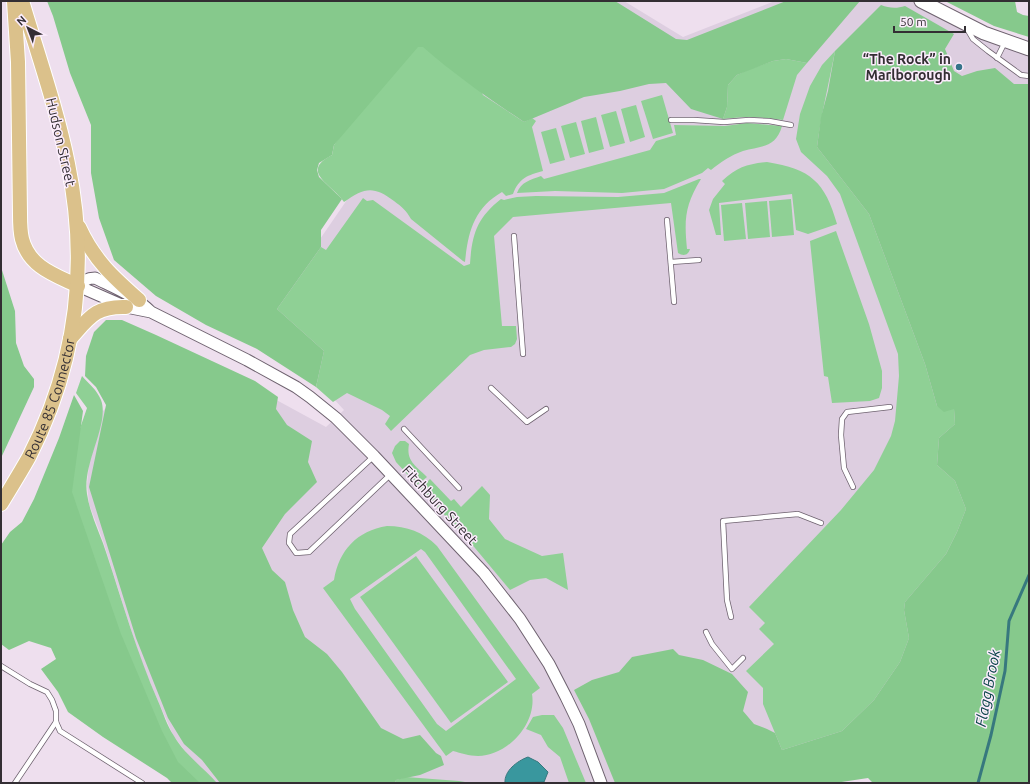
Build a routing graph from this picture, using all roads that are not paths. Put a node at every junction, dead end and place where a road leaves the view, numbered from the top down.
1 (14, 1) edge
2 (22, 1) edge
3 (921, 1) edge
4 (964, 24) junction
5 (1005, 41) junction
6 (1029, 49) edge
7 (997, 58) junction
8 (1029, 76) edge
9 (671, 120) dead end
10 (791, 126) dead end
11 (667, 220) dead end
12 (77, 223) junction
13 (514, 236) dead end
14 (699, 260) dead end
15 (670, 262) junction
16 (78, 286) junction
17 (139, 300) junction
18 (674, 302) dead end
19 (126, 307) junction
20 (151, 312) junction
21 (70, 339) junction
22 (523, 354) dead end
23 (491, 388) dead end
24 (890, 407) dead end
25 (546, 409) dead end
26 (404, 429) dead end
27 (374, 456) junction
28 (391, 474) junction
29 (853, 487) dead end
30 (459, 488) dead end
31 (1, 504) edge
32 (821, 523) dead end
33 (731, 617) dead end
34 (706, 632) dead end
35 (743, 658) dead end
36 (1, 666) edge
37 (56, 722) junction
38 (15, 783) edge
39 (142, 783) edge
40 (601, 783) edge

1 - 16 main road
2 - 12 main road, Hudson Street
3 - 4 main road
4 - 5 main road
4 - 7 lane
5 - 6 main road
5 - 7 lane
7 - 8 lane
9 - 10 lane
11 - 15 lane
12 - 16 main road, Hudson Street
12 - 17 main road
13 - 22 lane
14 - 15 lane
15 - 18 lane
16 - 17 street
16 - 19 street
16 - 21 main road, Route 85 Connector
17 - 20 street
19 - 20 street
19 - 21 main road
20 - 27 street, Fitchburg Street
21 - 31 main road, Route 85 Connector
23 - 25 lane
24 - 29 lane
26 - 30 lane
27 - 28 street, Fitchburg Street
27 - 28 lane
28 - 40 street, Fitchburg Street
32 - 33 lane
34 - 35 lane
36 - 37 lane
37 - 38 lane
37 - 39 lane

